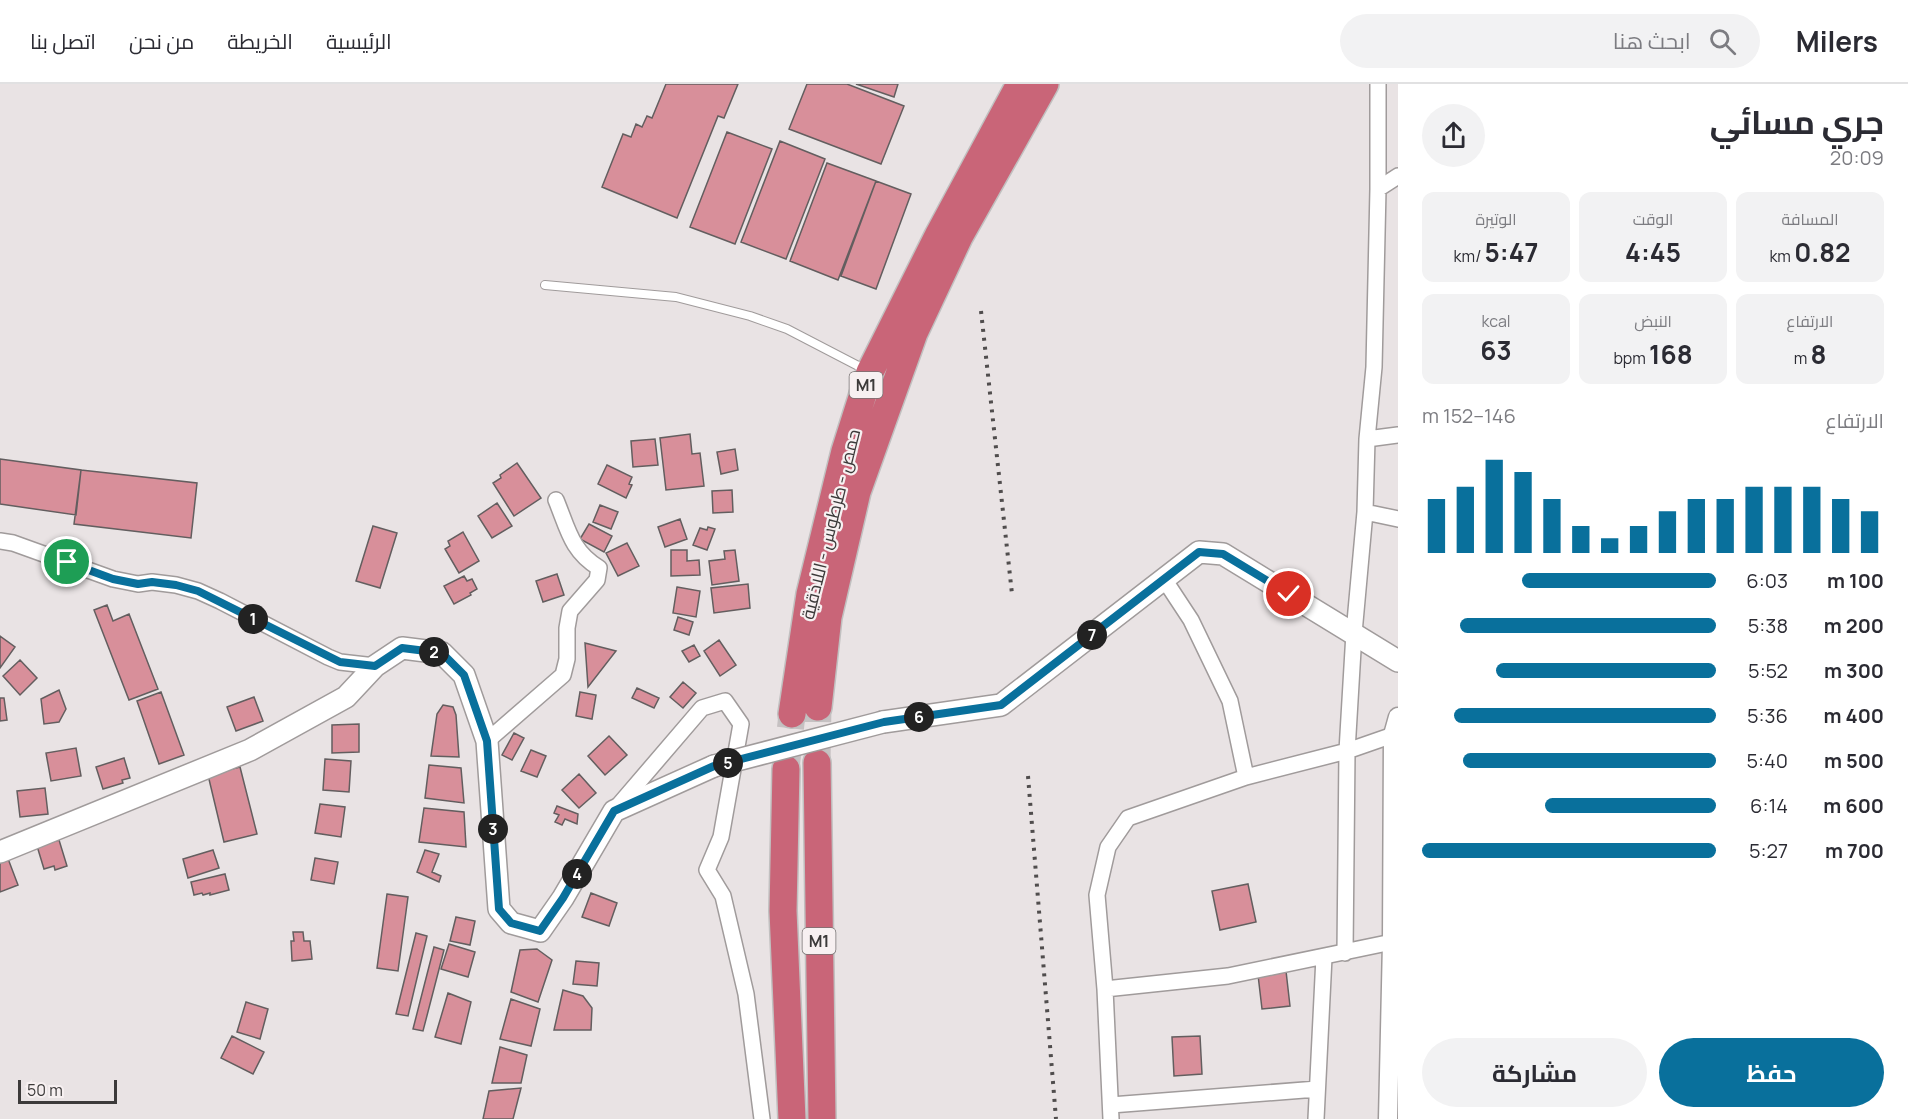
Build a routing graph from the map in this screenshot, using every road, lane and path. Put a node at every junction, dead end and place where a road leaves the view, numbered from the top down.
1 (1020, 84) edge
2 (1045, 84) edge
3 (1378, 84) edge
4 (1398, 176) edge
5 (1378, 189) junction
6 (545, 285) dead end
7 (870, 372) junction
8 (1398, 435) edge
9 (1366, 439) junction
10 (556, 500) dead end
11 (1365, 512) junction
12 (1398, 519) edge
13 (0, 541) edge
14 (1164, 579) junction
15 (1354, 633) junction
16 (1398, 661) edge
17 (375, 666) junction
18 (818, 707) tunnel mouth
19 (792, 714) tunnel mouth
20 (1396, 726) edge
21 (487, 741) junction
22 (1347, 751) junction
23 (817, 763) tunnel mouth
24 (786, 769) tunnel mouth
25 (1246, 777) junction
26 (614, 811) junction
27 (0, 852) edge
28 (1392, 942) junction
29 (1345, 953) junction
30 (1324, 957) junction
31 (1105, 988) junction
32 (1317, 1089) junction
33 (1111, 1112) edge
34 (762, 1119) edge
35 (792, 1119) edge
36 (822, 1119) edge
37 (1316, 1119) edge
38 (1388, 1119) edge

1 - 7 highway, حمص - طرطوس - اللاذقية / M1
2 - 18 highway, حمص - طرطوس - اللاذقية / M1
3 - 5 street
4 - 5 street
5 - 9 street
6 - 7 lane
7 - 19 highway, حمص - طرطوس - اللاذقية / M1
8 - 9 street
9 - 11 street
10 - 21 street
11 - 12 street
11 - 15 street
13 - 17 street
14 - 15 main road
14 - 25 street
14 - 26 main road, bridge
15 - 16 main road
15 - 22 street
17 - 21 main road
17 - 27 main road
20 - 22 street
20 - 28 street
21 - 26 main road
22 - 25 street
22 - 29 street
23 - 36 highway, M1
24 - 35 highway, M1
25 - 31 street
26 - 34 street
28 - 29 street
28 - 38 street
29 - 30 street
30 - 31 street
30 - 32 street
31 - 33 street
32 - 33 street
32 - 37 street

